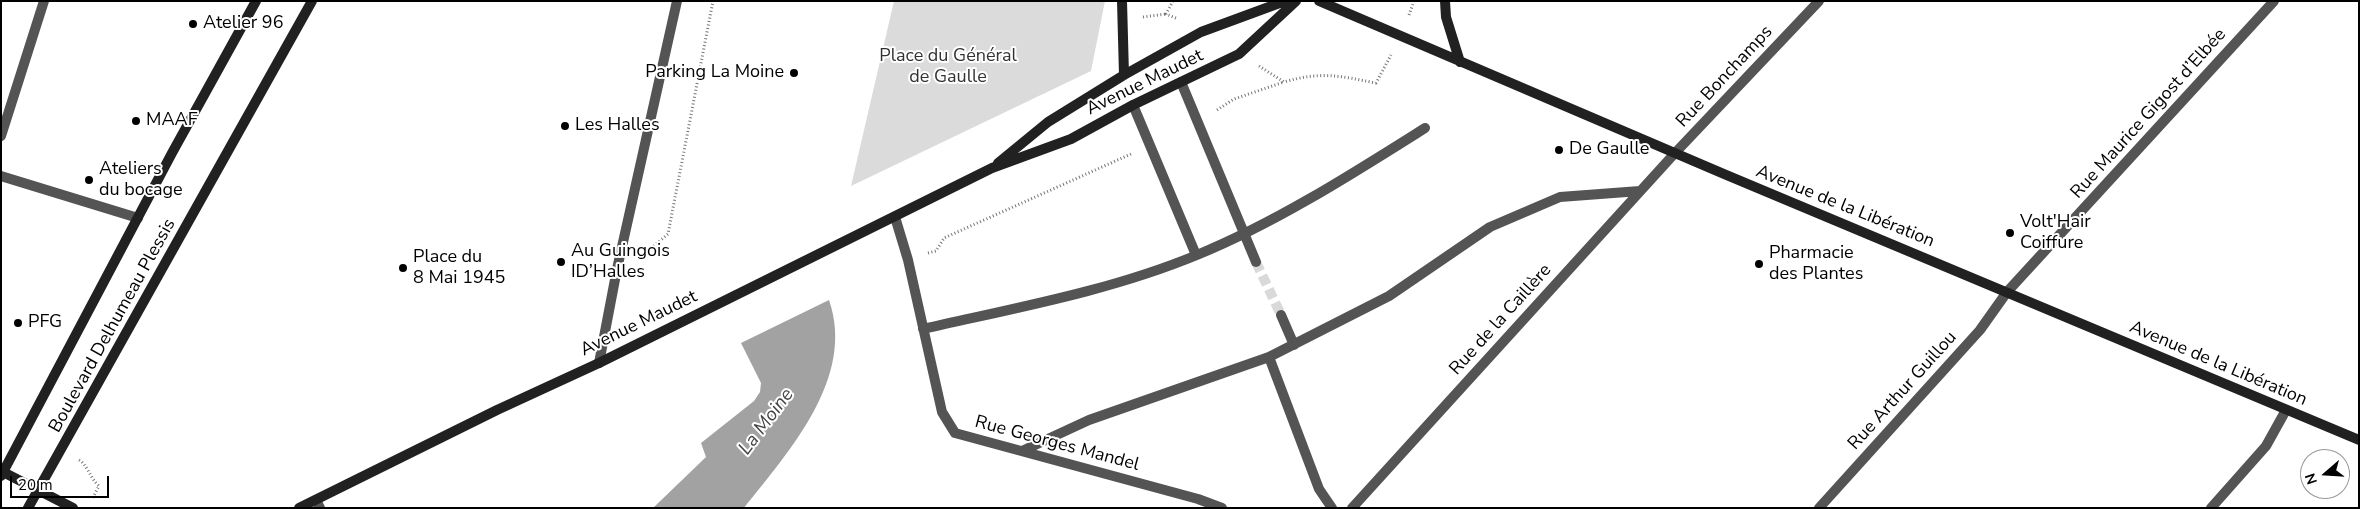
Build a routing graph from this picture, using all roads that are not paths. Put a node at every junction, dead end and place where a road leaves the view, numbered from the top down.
1 (44, 1) edge
2 (256, 1) edge
3 (312, 1) edge
4 (677, 1) edge
5 (1122, 1) edge
6 (1285, 1) edge
7 (1296, 1) edge
8 (1319, 1) edge
9 (1445, 1) edge
10 (1819, 1) edge
11 (2274, 1) edge
12 (1460, 62) junction
13 (1124, 75) junction
14 (1181, 82) junction
15 (1133, 105) junction
16 (1425, 128) dead end
17 (1, 136) edge
18 (1675, 153) junction
19 (992, 168) junction
20 (1, 176) edge
21 (1640, 191) junction
22 (895, 217) junction
23 (138, 218) junction
24 (1244, 234) junction
25 (1196, 255) junction
26 (1256, 262) tunnel mouth
27 (2007, 292) junction
28 (1281, 316) tunnel mouth
29 (923, 329) junction
30 (1294, 345) junction
31 (1269, 357) junction
32 (599, 362) junction
33 (2286, 410) junction
34 (2359, 440) edge
35 (1022, 451) junction
36 (2, 473) edge
37 (40, 490) junction
38 (318, 504) edge
39 (28, 508) edge
40 (73, 508) edge
41 (299, 508) edge
42 (1222, 508) edge
43 (1332, 508) edge
44 (1352, 508) edge
45 (1819, 508) edge
46 (2212, 508) edge

1 - 17 street
2 - 23 main road, Boulevard Delhumeau Plessis
3 - 37 main road, Boulevard Delhumeau Plessis
4 - 32 street
5 - 13 main road
6 - 13 main road, Avenue Maudet
7 - 14 main road, Avenue Maudet
8 - 12 main road, Avenue de la Libération
9 - 12 main road
10 - 18 street, Rue Bonchamps
11 - 27 street, Rue Maurice Gigost d’Elbée
12 - 18 main road, Avenue de la Libération
13 - 19 main road, Avenue Maudet
14 - 15 main road, Avenue Maudet
14 - 24 street
15 - 19 main road, Avenue Maudet
15 - 25 street
16 - 24 street
18 - 21 street, Rue de la Caillère
18 - 27 main road, Avenue de la Libération
19 - 22 main road, Avenue Maudet
20 - 23 street
21 - 30 street
21 - 44 street, Rue de la Caillère
22 - 29 street, Rue Georges Mandel
22 - 32 main road, Avenue Maudet
23 - 36 main road, Boulevard Delhumeau Plessis
24 - 25 street
24 - 26 street
25 - 29 street
27 - 33 main road, Avenue de la Libération
27 - 45 street, Rue Arthur Guillou
28 - 30 street
29 - 35 street, Rue Georges Mandel
30 - 31 street
31 - 35 street
31 - 43 street
32 - 38 main road, Avenue Maudet
33 - 34 main road, Avenue de la Libération
33 - 46 street
35 - 42 street, Rue Georges Mandel
36 - 37 main road
37 - 39 main road, Boulevard Delhumeau Plessis
37 - 40 main road
38 - 41 main road, Avenue Maudet

